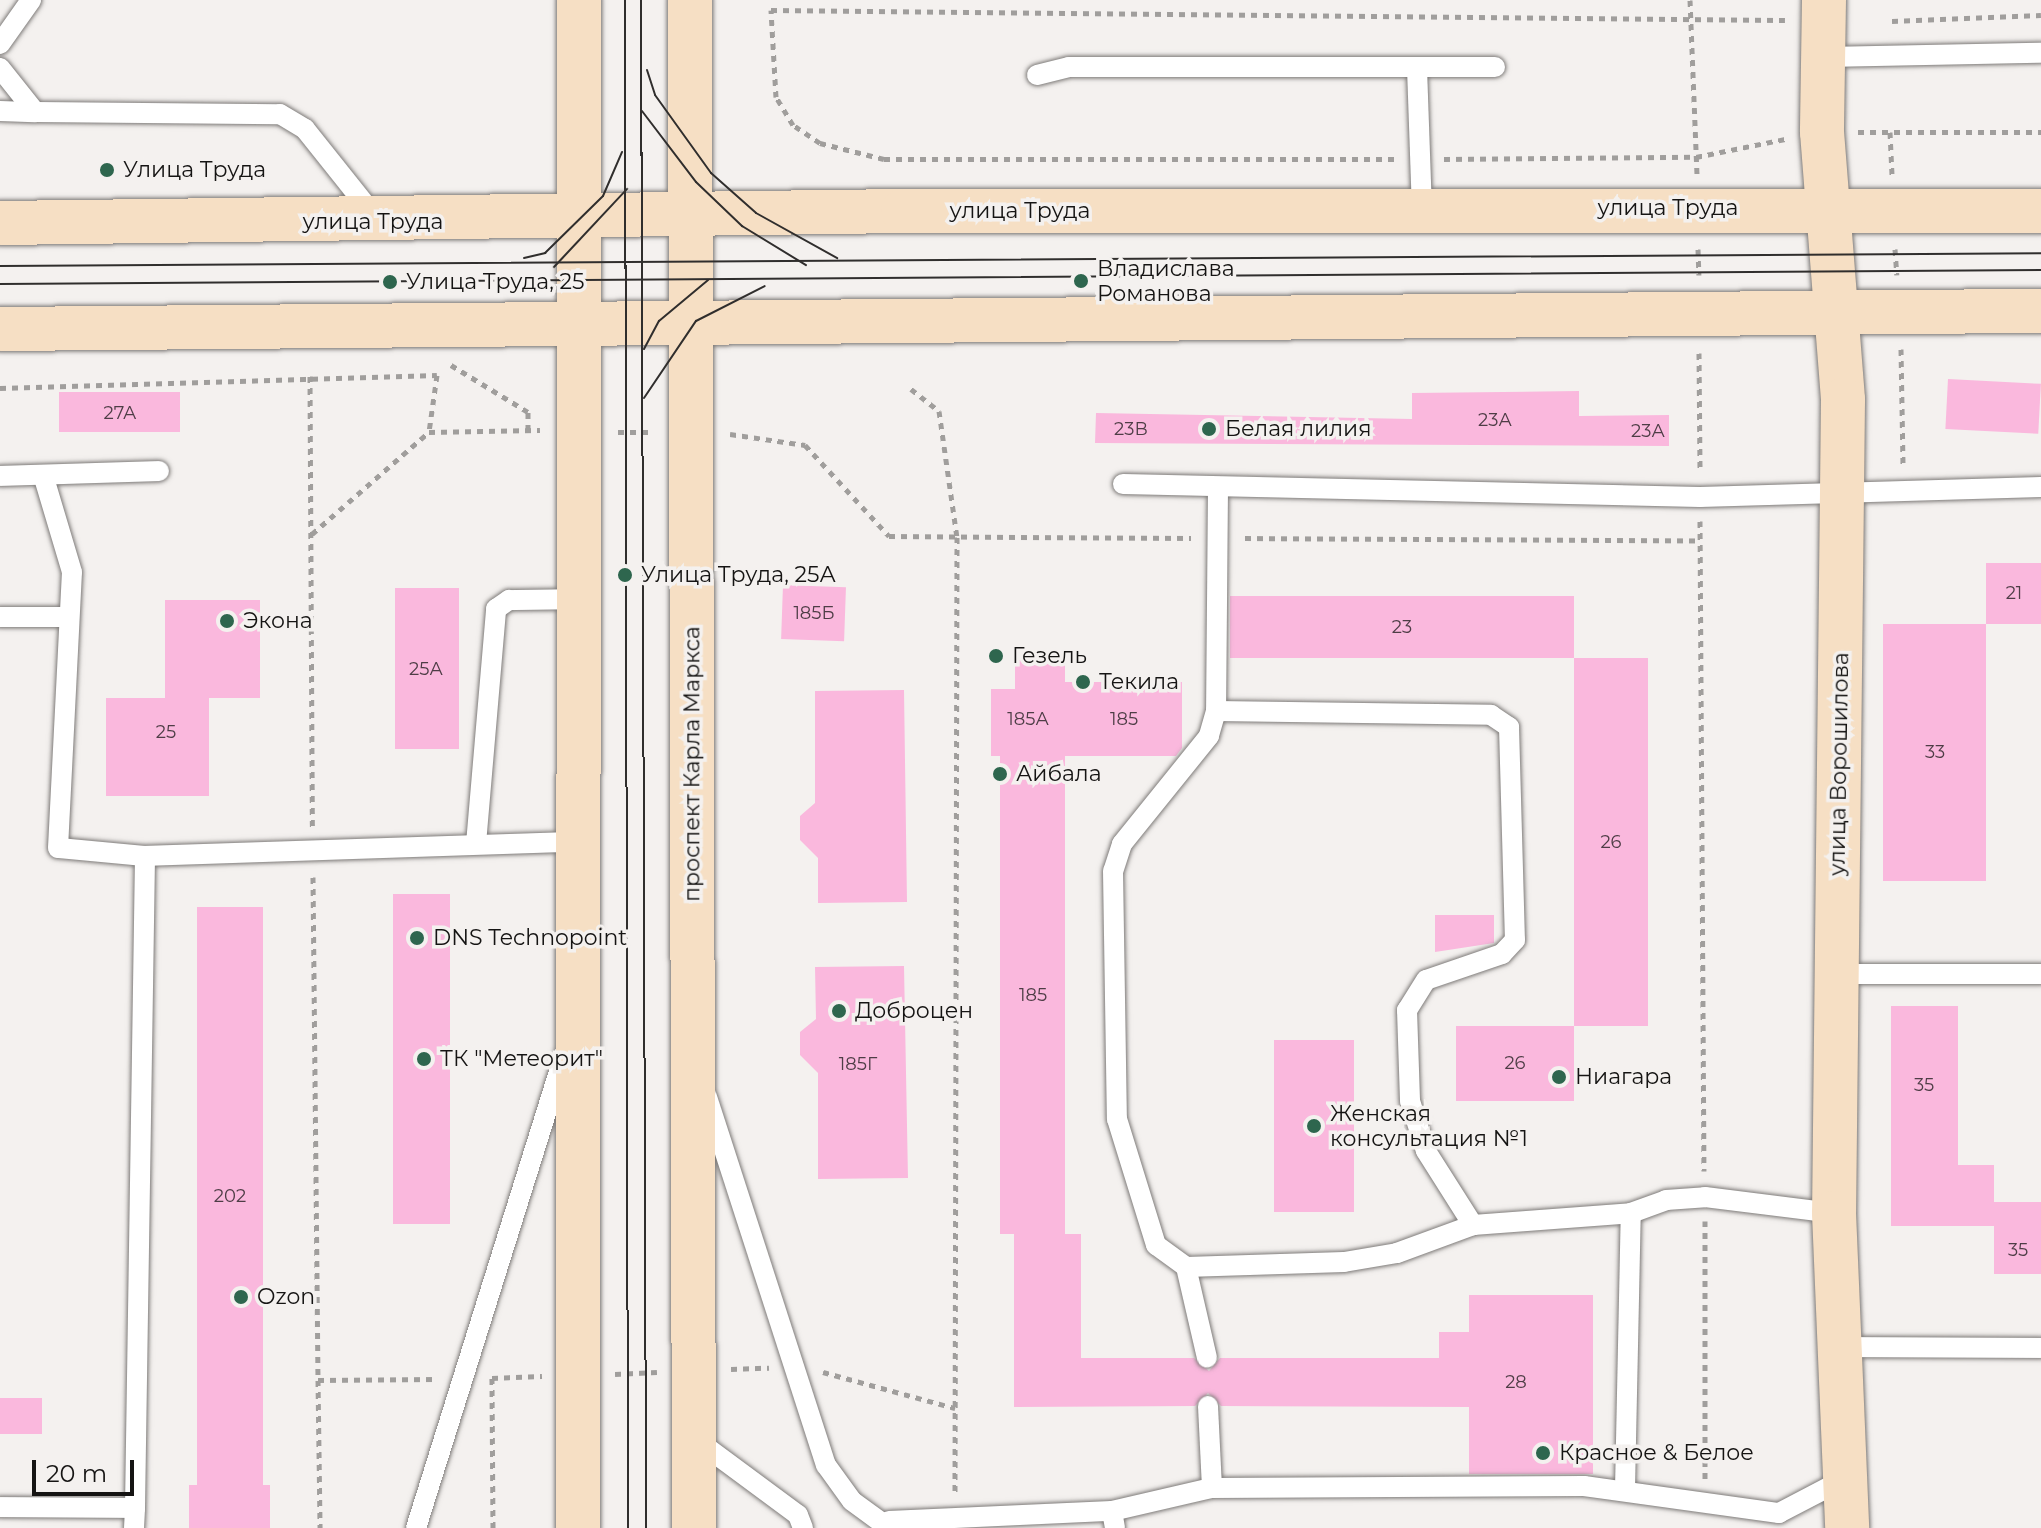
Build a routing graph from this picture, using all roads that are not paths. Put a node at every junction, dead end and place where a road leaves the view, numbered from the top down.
1 (31, 0) edge
2 (579, 0) edge
3 (690, 0) edge
4 (1824, 0) edge
5 (0, 44) edge
6 (2041, 53) edge
7 (1823, 57) junction
8 (1495, 67) dead end
9 (0, 68) edge
10 (1417, 68) junction
11 (1037, 75) dead end
12 (0, 111) edge
13 (35, 112) junction
14 (1828, 207) junction
15 (1422, 209) junction
16 (2041, 211) edge
17 (689, 213) junction
18 (578, 217) junction
19 (380, 222) junction
20 (0, 223) edge
21 (2041, 311) edge
22 (1837, 313) junction
23 (691, 321) junction
24 (577, 322) junction
25 (0, 329) edge
26 (159, 471) dead end
27 (43, 475) junction
28 (0, 476) edge
29 (1123, 484) dead end
30 (2041, 487) edge
31 (1218, 488) junction
32 (1842, 497) junction
33 (577, 599) junction
34 (0, 617) edge
35 (69, 617) junction
36 (1216, 711) junction
37 (576, 842) junction
38 (476, 844) junction
39 (145, 856) junction
40 (1837, 974) junction
41 (2041, 974) edge
42 (576, 1018) junction
43 (693, 1052) junction
44 (1631, 1213) junction
45 (1834, 1213) junction
46 (1473, 1225) junction
47 (1186, 1267) junction
48 (1843, 1347) junction
49 (2041, 1348) edge
50 (1207, 1358) dead end
51 (1208, 1406) dead end
52 (693, 1437) junction
53 (1846, 1478) junction
54 (1212, 1488) junction
55 (1625, 1489) junction
56 (0, 1507) edge
57 (135, 1518) edge
58 (1113, 1520) edge
59 (889, 1525) edge
60 (416, 1528) edge
61 (578, 1528) edge
62 (694, 1528) edge
63 (803, 1528) edge
64 (1847, 1528) edge

1 - 5 lane
2 - 18 main road
3 - 17 main road, проспект Карла Маркса
4 - 7 main road, улица Ворошилова
6 - 7 lane
7 - 14 main road, улица Ворошилова
8 - 10 lane
9 - 13 lane
10 - 11 lane
10 - 15 lane
12 - 13 lane
13 - 19 lane
14 - 15 main road, улица Труда
14 - 16 main road, улица Труда
14 - 22 main road, улица Ворошилова
15 - 17 main road, улица Труда
17 - 18 main road, улица Труда
17 - 23 main road, проспект Карла Маркса
18 - 19 main road, улица Труда
18 - 24 main road
19 - 20 main road, улица Труда
21 - 22 main road
22 - 23 main road
22 - 32 main road, улица Ворошилова
23 - 24 main road
23 - 43 main road, проспект Карла Маркса
24 - 25 main road
24 - 33 main road
26 - 27 lane
27 - 28 lane
27 - 35 lane
29 - 31 lane
30 - 32 lane
31 - 32 lane
31 - 36 lane
32 - 40 main road, улица Ворошилова
33 - 37 main road
33 - 38 lane
34 - 35 lane
35 - 39 lane
36 - 46 lane
36 - 47 lane
37 - 38 lane
37 - 42 main road
38 - 39 lane
39 - 57 lane
40 - 41 lane
40 - 45 main road, улица Ворошилова
42 - 60 lane
42 - 61 main road
43 - 52 main road, проспект Карла Маркса
43 - 59 lane
44 - 45 lane
44 - 46 lane
44 - 55 lane
45 - 48 main road, улица Ворошилова
46 - 47 lane
47 - 50 lane
48 - 49 lane
48 - 53 main road, улица Ворошилова
51 - 54 lane
52 - 62 main road, проспект Карла Маркса
52 - 63 lane
53 - 55 lane
53 - 64 main road, улица Ворошилова
54 - 55 lane
54 - 58 lane
56 - 57 lane
58 - 59 lane

